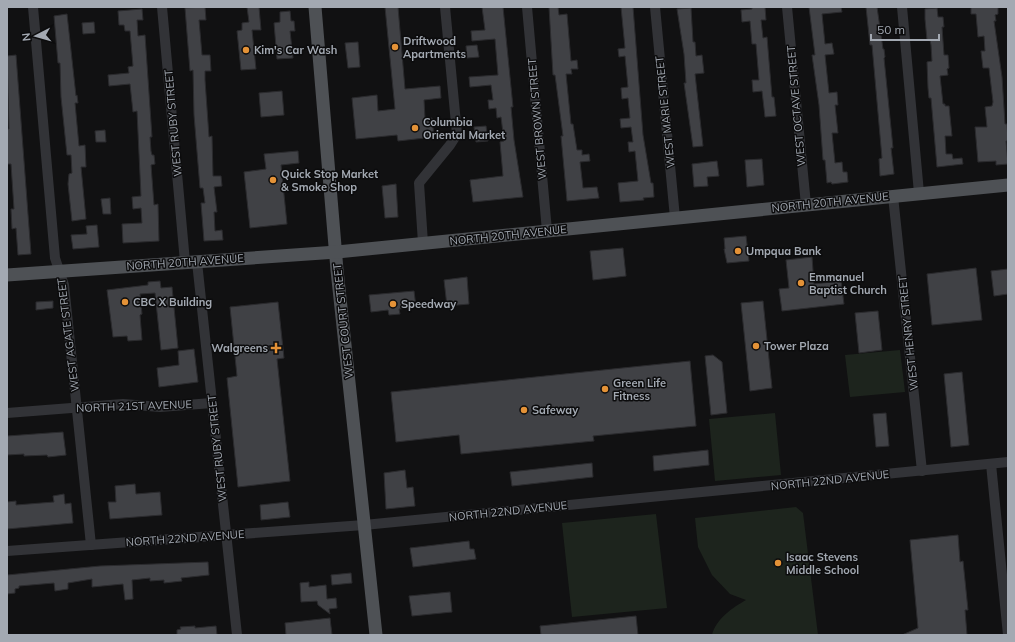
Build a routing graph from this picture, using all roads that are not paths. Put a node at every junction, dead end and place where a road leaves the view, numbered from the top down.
1 (33, 7) edge
2 (162, 7) edge
3 (315, 7) edge
4 (445, 7) edge
5 (527, 7) edge
6 (655, 7) edge
7 (787, 7) edge
8 (902, 7) edge
9 (1008, 185) edge
10 (919, 193) junction
11 (893, 196) junction
12 (806, 205) junction
13 (675, 218) junction
14 (547, 231) junction
15 (423, 243) junction
16 (337, 252) junction
17 (191, 262) junction
18 (60, 271) junction
19 (7, 275) edge
20 (212, 403) junction
21 (77, 408) junction
22 (7, 413) edge
23 (1008, 462) edge
24 (991, 464) junction
25 (922, 471) junction
26 (364, 525) junction
27 (226, 535) junction
28 (91, 545) junction
29 (7, 550) edge
30 (237, 635) edge
31 (376, 635) edge
32 (1008, 635) edge

1 - 18 street, WEST AGATE STREET
2 - 17 street, WEST RUBY STREET
3 - 16 main road, WEST COURT STREET
4 - 15 street
5 - 14 street, WEST BROWN STREET
6 - 13 street, WEST MARIE STREET
7 - 12 street, WEST OCTAVE STREET
8 - 10 street
9 - 10 main road, NORTH 20TH AVENUE
10 - 11 main road, NORTH 20TH AVENUE
11 - 12 main road, NORTH 20TH AVENUE
11 - 25 street, WEST HENRY STREET
12 - 13 main road, NORTH 20TH AVENUE
13 - 14 main road, NORTH 20TH AVENUE
14 - 15 main road, NORTH 20TH AVENUE
15 - 16 main road, NORTH 20TH AVENUE
16 - 17 main road, NORTH 20TH AVENUE
16 - 26 main road, WEST COURT STREET
17 - 18 main road, NORTH 20TH AVENUE
17 - 20 street, WEST RUBY STREET
18 - 19 main road, NORTH 20TH AVENUE
18 - 21 street, WEST AGATE STREET
20 - 21 street, NORTH 21ST AVENUE
20 - 27 street, WEST RUBY STREET
21 - 22 street, NORTH 21ST AVENUE
21 - 28 street, WEST AGATE STREET
23 - 24 street, NORTH 22ND AVENUE
24 - 25 street, NORTH 22ND AVENUE
24 - 32 street
25 - 26 street, NORTH 22ND AVENUE
26 - 27 street, NORTH 22ND AVENUE
26 - 31 main road, WEST COURT STREET
27 - 28 street, NORTH 22ND AVENUE
27 - 30 street, WEST RUBY STREET
28 - 29 street, NORTH 22ND AVENUE

